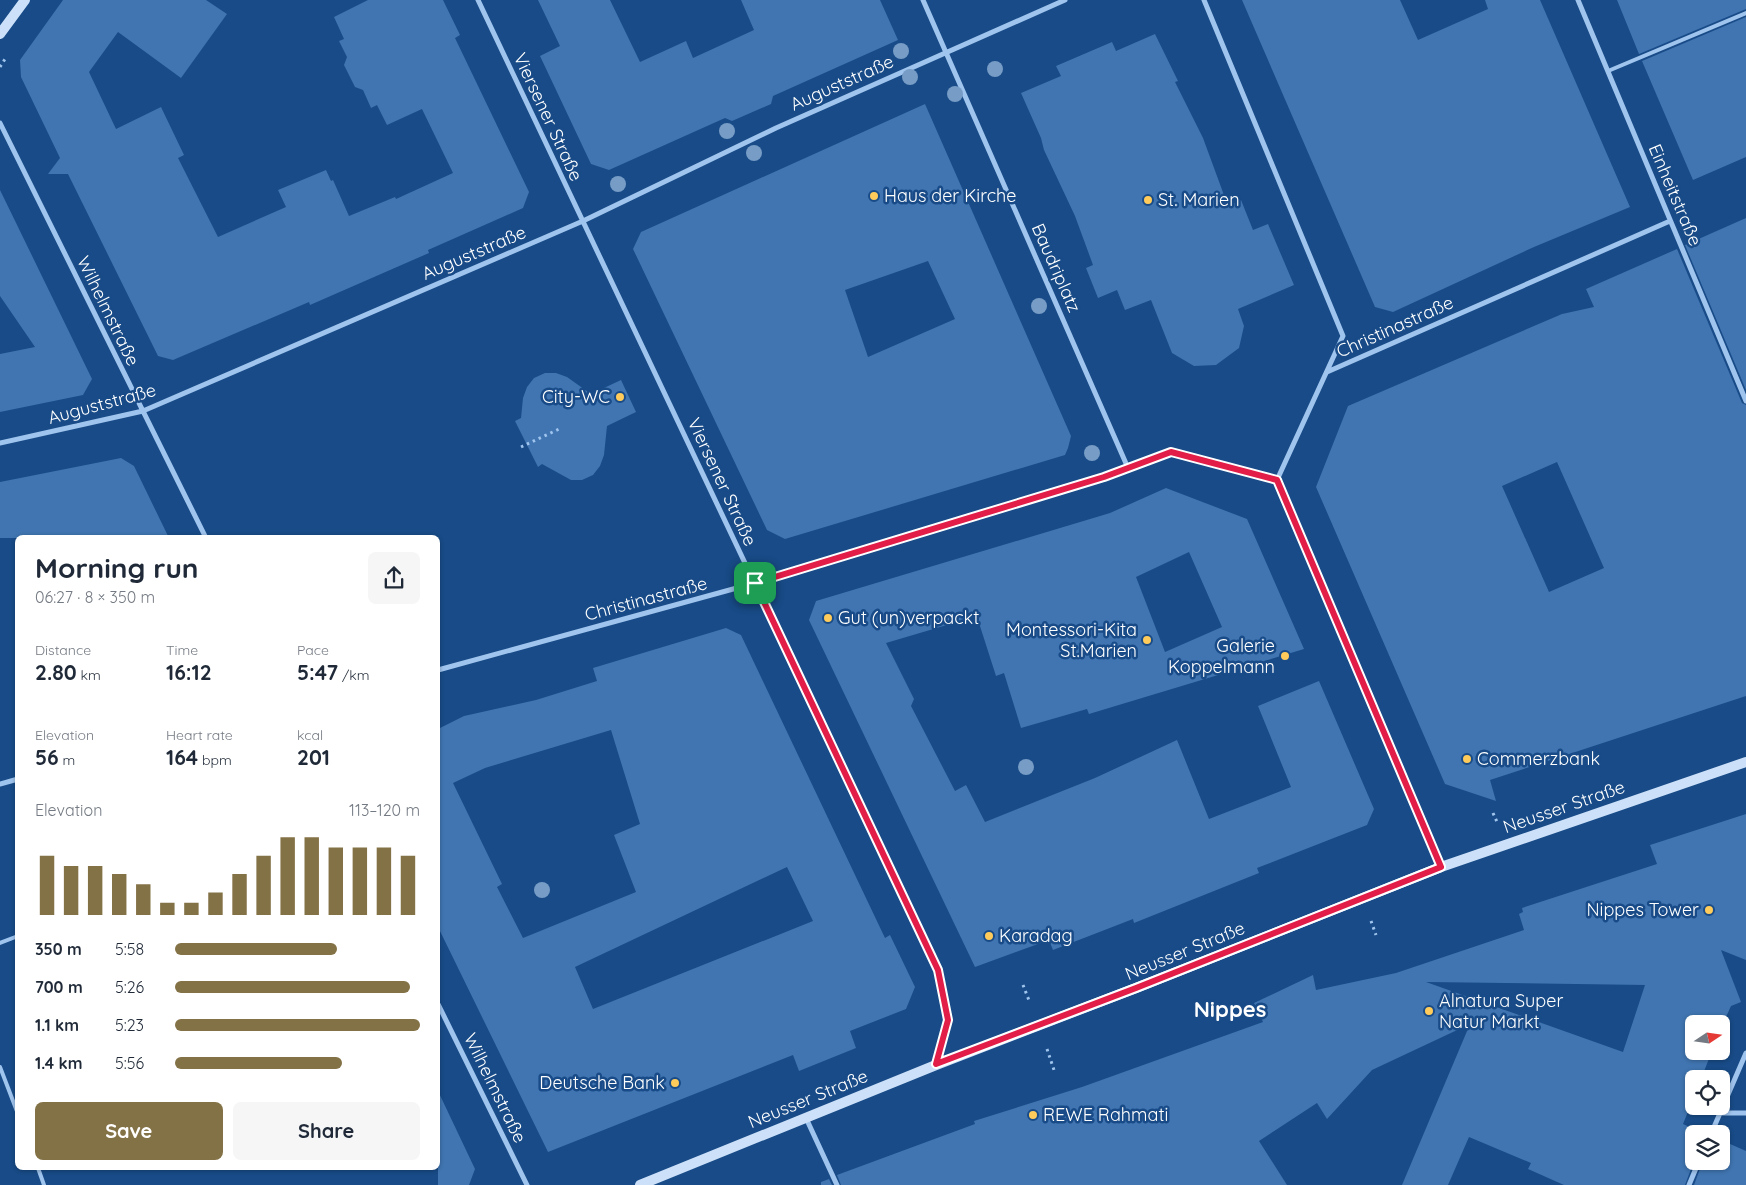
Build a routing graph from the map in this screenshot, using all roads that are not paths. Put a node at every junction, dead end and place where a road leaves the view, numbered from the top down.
1 (25, 0) edge
2 (478, 0) edge
3 (924, 0) edge
4 (1065, 0) edge
5 (1204, 0) edge
6 (1578, 0) edge
7 (1746, 14) edge
8 (0, 34) edge
9 (946, 52) junction
10 (1608, 71) junction
11 (0, 123) edge
12 (583, 221) junction
13 (1670, 221) junction
14 (1327, 372) junction
15 (1746, 401) edge
16 (143, 411) junction
17 (0, 443) edge
18 (1128, 468) junction
19 (1277, 480) junction
20 (205, 535) edge
21 (755, 583) junction
22 (440, 669) edge
23 (1746, 762) edge
24 (15, 780) edge
25 (0, 784) edge
26 (1441, 867) junction
27 (15, 937) edge
28 (0, 943) edge
29 (440, 1008) edge
30 (1746, 1052) edge
31 (936, 1064) junction
32 (0, 1067) edge
33 (1730, 1088) edge
34 (15, 1106) edge
35 (1730, 1112) edge
36 (1746, 1113) edge
37 (806, 1118) junction
38 (39, 1170) edge
39 (1696, 1170) edge
40 (44, 1185) edge
41 (527, 1185) edge
42 (640, 1185) edge
43 (837, 1185) edge
44 (1690, 1185) edge

1 - 8 main road
2 - 12 street, Viersener Straße
3 - 9 street, Baudriplatz
4 - 9 street, Auguststraße
5 - 14 street
6 - 10 street, Einheitstraße
7 - 10 lane
9 - 12 street, Auguststraße
9 - 18 street, Baudriplatz
10 - 13 street, Einheitstraße
11 - 16 street, Wilhelmstraße
12 - 16 street, Auguststraße
12 - 21 street, Viersener Straße
13 - 14 street, Christinastraße
13 - 15 street, Einheitstraße
14 - 19 street, Christinastraße
16 - 17 street, Auguststraße
16 - 20 street, Wilhelmstraße
18 - 19 street, Christinastraße
18 - 21 street, Christinastraße
19 - 26 street
21 - 22 street, Christinastraße
21 - 31 street, Viersener Straße
23 - 26 main road, Neusser Straße
24 - 25 street
26 - 31 main road, Neusser Straße
27 - 28 lane
29 - 41 street, Wilhelmstraße
30 - 33 street
31 - 37 main road, Neusser Straße
32 - 34 lane
35 - 36 street
37 - 42 main road, Neusser Straße
37 - 43 street
38 - 40 lane
39 - 44 street

